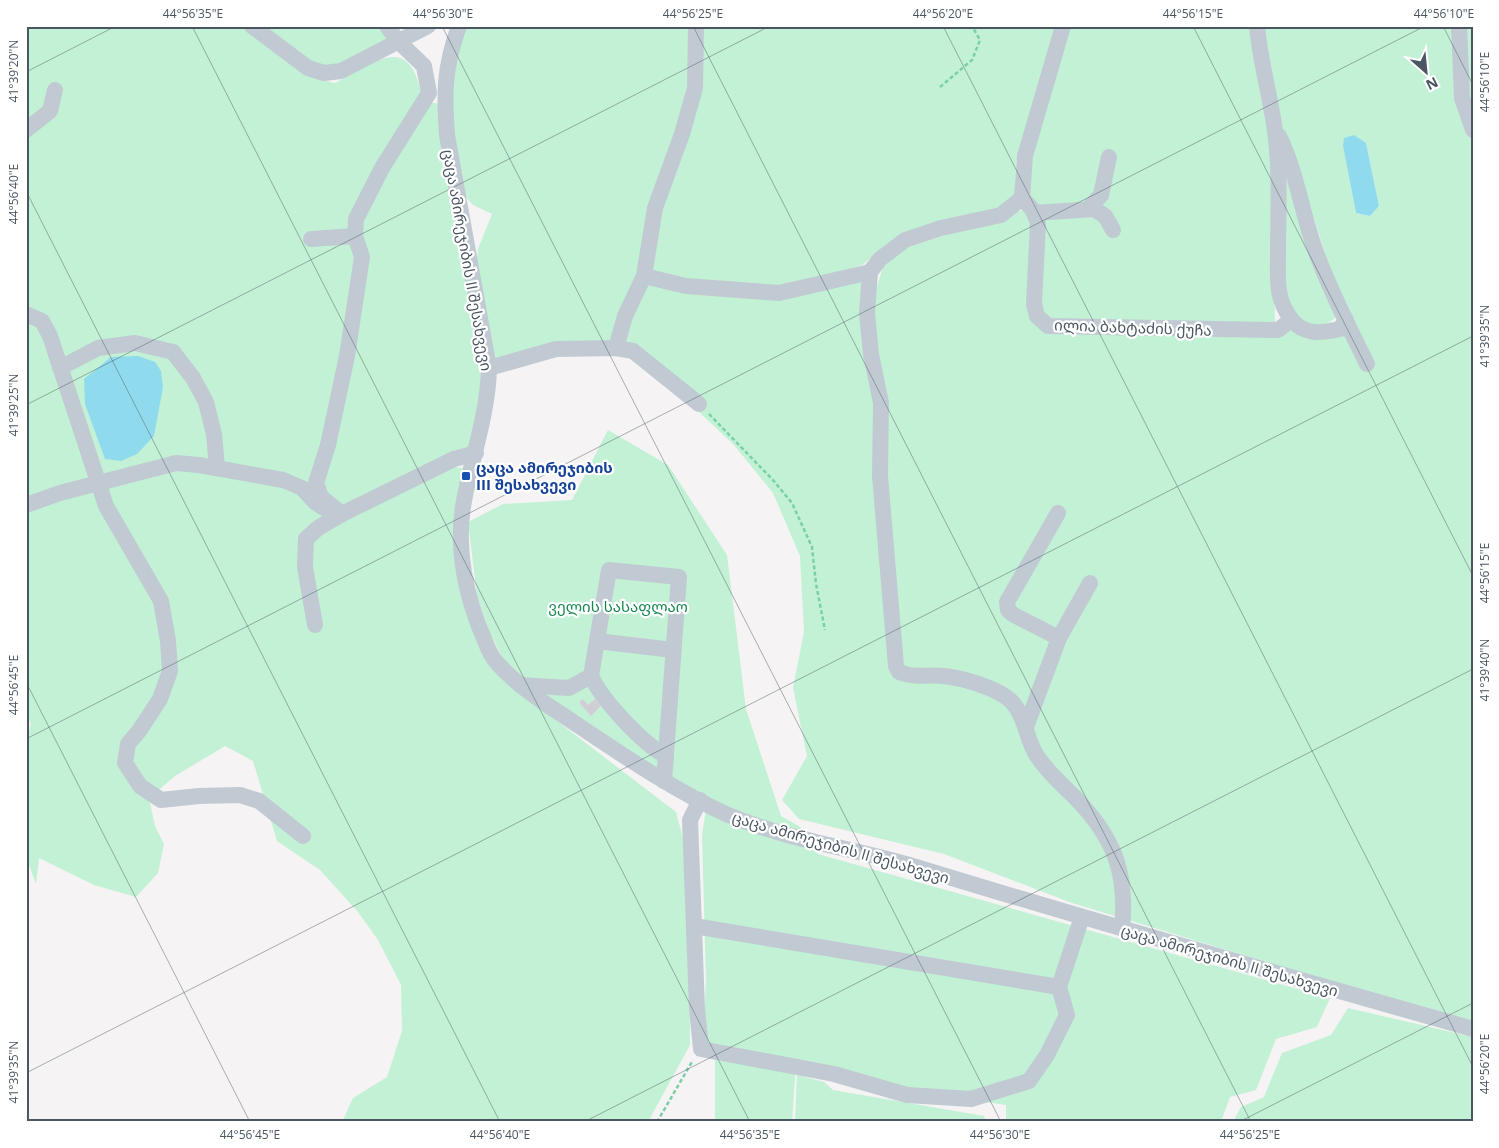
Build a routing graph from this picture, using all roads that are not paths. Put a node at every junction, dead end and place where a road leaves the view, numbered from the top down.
1 (252, 26) edge
2 (387, 26) edge
3 (428, 26) edge
4 (459, 26) edge
5 (696, 26) edge
6 (1063, 26) edge
7 (1257, 26) edge
8 (1459, 26) edge
9 (398, 41) junction
10 (56, 90) dead end
11 (436, 95) junction
12 (1274, 124) junction
13 (26, 130) edge
14 (1473, 130) edge
15 (1109, 157) dead end
16 (1022, 198) junction
17 (1088, 209) junction
18 (1034, 214) junction
19 (1113, 230) dead end
20 (355, 236) junction
21 (311, 238) dead end
22 (870, 272) junction
23 (644, 276) junction
24 (26, 314) edge
25 (1291, 320) junction
26 (1346, 320) junction
27 (616, 348) junction
28 (1368, 364) dead end
29 (60, 368) junction
30 (489, 368) junction
31 (699, 404) road end
32 (476, 453) junction
33 (217, 468) junction
34 (98, 483) junction
35 (26, 505) edge
36 (1058, 513) dead end
37 (342, 514) junction
38 (1090, 583) dead end
39 (315, 625) dead end
40 (1059, 638) junction
41 (597, 641) junction
42 (673, 650) junction
43 (591, 676) junction
44 (520, 685) junction
45 (1026, 727) junction
46 (666, 756) junction
47 (664, 781) junction
48 (700, 800) junction
49 (303, 836) dead end
50 (1082, 917) junction
51 (694, 926) junction
52 (1122, 928) junction
53 (1059, 987) junction
54 (1473, 1030) edge

1 - 9 street
2 - 9 street
3 - 9 street
4 - 11 street, ცაცა ამირეჯიბის II შესახვევი
5 - 23 street
6 - 16 street
7 - 12 street
8 - 14 street
9 - 11 street
10 - 13 street
11 - 20 street
11 - 30 street, ცაცა ამირეჯიბის II შესახვევი
12 - 25 street
12 - 26 street
15 - 17 street
16 - 18 street, ილია ბახტაძის ქუჩა
16 - 22 street
17 - 18 street
17 - 19 street
18 - 25 street, ილია ბახტაძის ქუჩა
20 - 21 street
20 - 37 street
22 - 23 street
22 - 45 street
23 - 27 street
24 - 29 street
25 - 26 street
26 - 28 street
27 - 30 street
27 - 31 street
29 - 33 street
29 - 34 street
30 - 32 street, ცაცა ამირეჯიბის II შესახვევი
32 - 37 street
32 - 44 street, ცაცა ამირეჯიბის II შესახვევი
33 - 34 street
33 - 37 street
34 - 35 street
34 - 49 street
36 - 40 street
37 - 39 street
38 - 40 street
40 - 45 street
41 - 42 street
41 - 42 street
41 - 43 street
42 - 46 street
43 - 44 street
43 - 46 street
44 - 47 street, ცაცა ამირეჯიბის II შესახვევი
45 - 52 street
46 - 47 street
47 - 48 street, ცაცა ამირეჯიბის II შესახვევი
48 - 50 street, ცაცა ამირეჯიბის II შესახვევი
48 - 51 street
50 - 52 street, ცაცა ამირეჯიბის II შესახვევი
50 - 53 street
51 - 53 street
51 - 53 street
52 - 54 street, ცაცა ამირეჯიბის II შესახვევი

